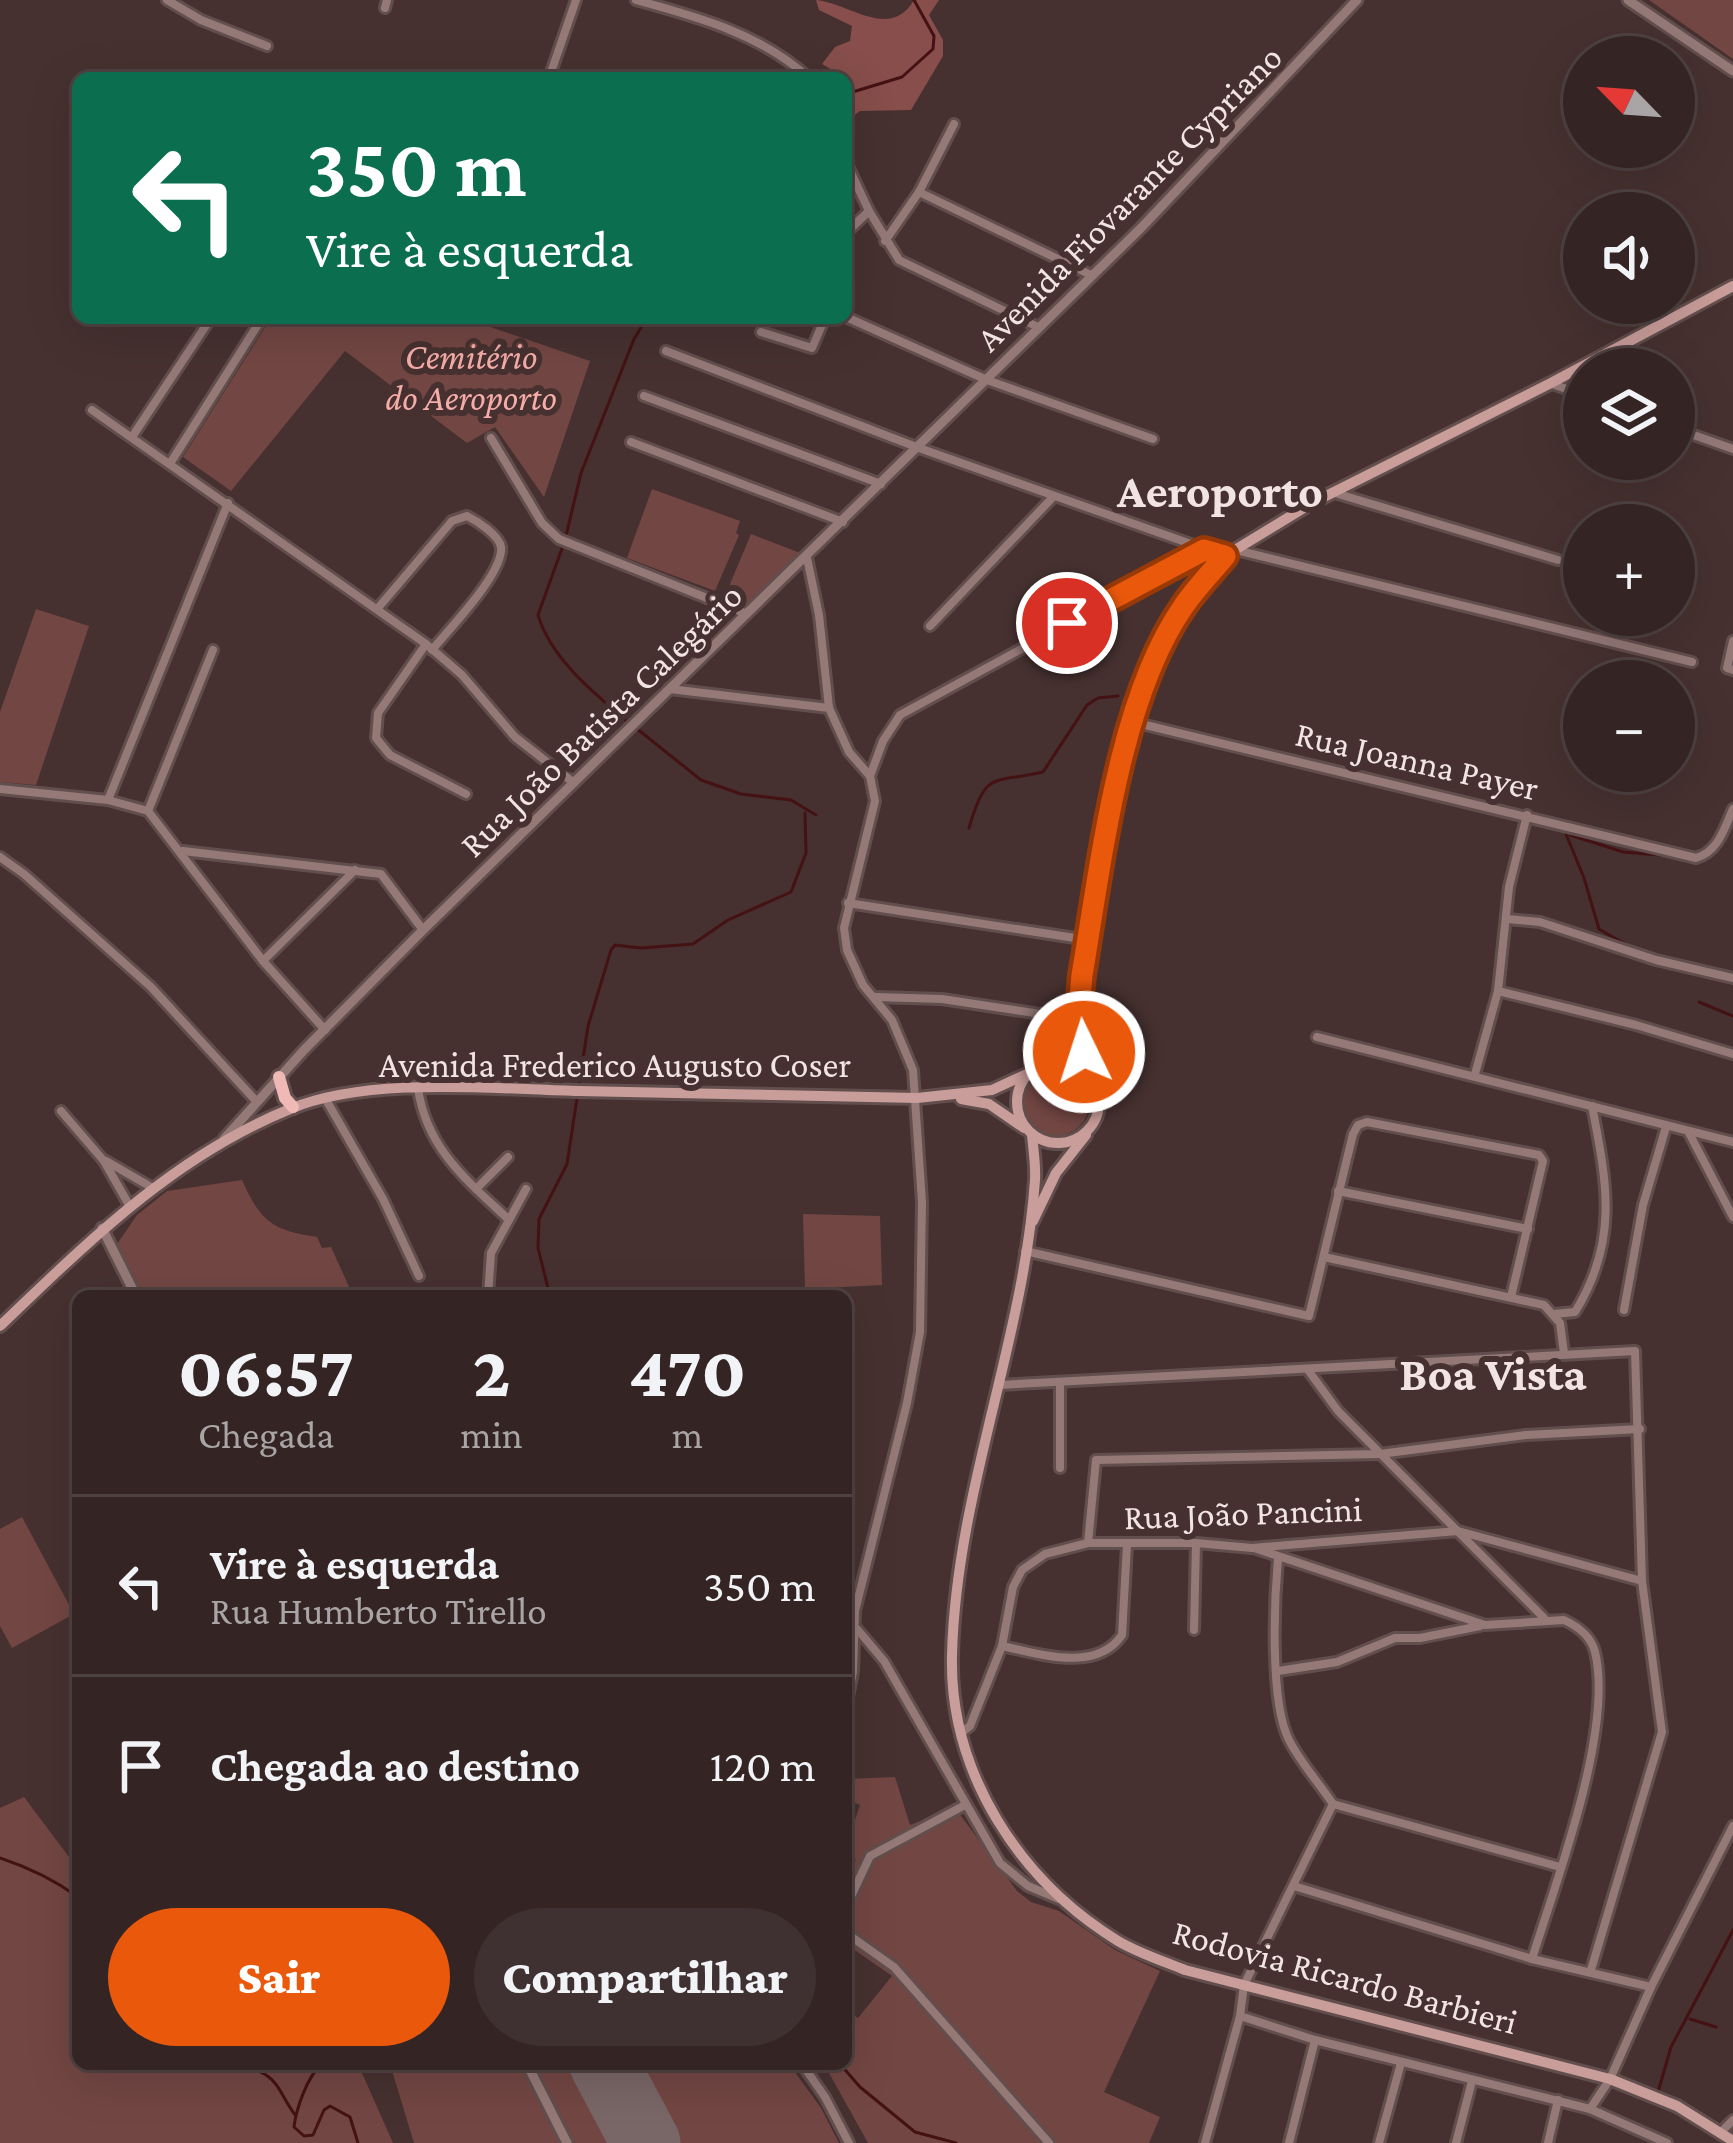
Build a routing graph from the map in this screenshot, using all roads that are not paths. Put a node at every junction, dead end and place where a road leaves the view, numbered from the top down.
1 (167, 0) edge
2 (576, 0) edge
3 (636, 0) edge
4 (1357, 0) edge
5 (1628, 0) edge
6 (267, 46) dead end
7 (1733, 71) edge
8 (551, 72) edge
9 (802, 72) edge
10 (954, 124) dead end
11 (852, 175) edge
12 (919, 192) junction
13 (869, 211) junction
14 (852, 227) edge
15 (885, 241) junction
16 (1091, 275) junction
17 (1733, 286) edge
18 (852, 320) edge
19 (207, 324) edge
20 (258, 324) edge
21 (822, 324) edge
22 (1038, 327) junction
23 (760, 332) dead end
24 (666, 351) dead end
25 (987, 380) junction
26 (1551, 383) junction
27 (1563, 387) edge
28 (644, 396) dead end
29 (92, 410) dead end
30 (1695, 435) edge
31 (133, 437) junction
32 (491, 439) dead end
33 (1153, 439) dead end
34 (631, 442) dead end
35 (920, 448) junction
36 (1733, 449) edge
37 (170, 462) junction
38 (881, 484) junction
39 (1332, 493) junction
40 (1054, 496) junction
41 (228, 503) junction
42 (843, 522) junction
43 (1204, 550) junction
44 (1231, 554) junction
45 (807, 558) junction
46 (1558, 560) dead end
47 (378, 608) junction
48 (748, 615) junction
49 (930, 626) dead end
50 (1733, 641) edge
51 (429, 647) junction
52 (213, 650) dead end
53 (1683, 660) edge
54 (1730, 669) edge
55 (670, 689) junction
56 (829, 708) junction
57 (1133, 722) junction
58 (870, 776) junction
59 (574, 783) junction
60 (0, 789) edge
61 (466, 794) dead end
62 (107, 800) junction
63 (1733, 809) edge
64 (148, 811) junction
65 (1527, 815) junction
66 (181, 850) junction
67 (0, 857) edge
68 (355, 870) junction
69 (848, 903) junction
70 (1508, 920) junction
71 (423, 930) junction
72 (1088, 940) junction
73 (263, 961) junction
74 (1082, 975) junction
75 (1733, 978) edge
76 (1498, 992) junction
77 (874, 997) junction
78 (1067, 1018) junction
79 (325, 1030) junction
80 (1317, 1037) dead end
81 (1733, 1054) edge
82 (1032, 1070) junction
83 (1475, 1074) junction
84 (279, 1077) junction
85 (1096, 1087) junction
86 (418, 1088) junction
87 (946, 1096) junction
88 (325, 1098) junction
89 (917, 1098) junction
90 (257, 1102) junction
91 (1592, 1106) junction
92 (292, 1107) junction
93 (61, 1111) dead end
94 (269, 1119) junction
95 (1091, 1125) junction
96 (1666, 1126) junction
97 (1029, 1132) junction
98 (1689, 1132) junction
99 (224, 1139) junction
100 (1733, 1142) edge
101 (508, 1157) dead end
102 (104, 1161) junction
103 (151, 1187) junction
104 (526, 1189) dead end
105 (476, 1190) junction
106 (1338, 1191) junction
107 (129, 1205) junction
108 (1733, 1217) edge
109 (507, 1218) junction
110 (102, 1228) junction
111 (1528, 1228) junction
112 (1025, 1246) junction
113 (1324, 1257) junction
114 (419, 1276) dead end
115 (133, 1290) edge
116 (488, 1290) edge
117 (1511, 1298) junction
118 (1624, 1310) dead end
119 (1554, 1314) junction
120 (0, 1326) edge
121 (1564, 1353) junction
122 (1307, 1370) junction
123 (1060, 1384) junction
124 (999, 1385) junction
125 (1640, 1430) junction
126 (1380, 1454) junction
127 (1060, 1468) dead end
128 (1458, 1532) junction
129 (1196, 1543) junction
130 (1088, 1544) junction
131 (1127, 1545) junction
132 (1252, 1548) junction
133 (1278, 1559) junction
134 (1642, 1581) junction
135 (1545, 1619) junction
136 (1485, 1625) junction
137 (856, 1628) junction
138 (1195, 1630) dead end
139 (1002, 1646) junction
140 (1278, 1670) junction
141 (852, 1682) edge
142 (961, 1733) junction
143 (965, 1804) junction
144 (1333, 1804) junction
145 (1733, 1826) edge
146 (1560, 1868) junction
147 (1294, 1886) junction
148 (852, 1894) edge
149 (1061, 1900) junction
150 (852, 1937) edge
151 (1532, 1959) junction
152 (1591, 1970) junction
153 (1244, 1985) junction
154 (1651, 1987) junction
155 (1240, 2016) junction
156 (1315, 2040) junction
157 (1401, 2063) junction
158 (530, 2070) edge
159 (806, 2070) edge
160 (1610, 2079) junction
161 (1472, 2081) junction
162 (1558, 2100) junction
163 (1590, 2109) junction
164 (1733, 2120) edge
165 (1721, 2132) junction
166 (1733, 2141) edge
167 (567, 2143) edge
168 (849, 2143) edge
169 (1049, 2143) edge
170 (1204, 2143) edge
171 (1289, 2143) edge
172 (1378, 2143) edge
173 (1456, 2143) edge
174 (1548, 2143) edge
175 (1666, 2143) edge

1 - 6 street
2 - 8 street
3 - 9 street
4 - 16 street, Avenida Fiovarante Cypriano
5 - 7 street
10 - 12 street
11 - 13 street
12 - 15 street
12 - 16 street
13 - 14 street
13 - 15 street
15 - 22 street
16 - 22 street, Avenida Fiovarante Cypriano
17 - 26 main road
18 - 25 street
19 - 31 street
20 - 37 street
21 - 23 street
22 - 25 street, Avenida Fiovarante Cypriano
24 - 35 street
25 - 33 street
25 - 35 street, Rua João Batista Calegário
26 - 27 street
26 - 39 main road
28 - 38 street
29 - 31 street
30 - 36 street
31 - 37 street
32 - 48 street
34 - 42 street
35 - 38 street, Rua João Batista Calegário
35 - 40 street
37 - 41 street
38 - 42 street, Rua João Batista Calegário
39 - 44 main road
39 - 46 street
40 - 43 street
40 - 49 street
41 - 47 street
41 - 62 street
42 - 45 street, Rua João Batista Calegário
43 - 44 street
43 - 58 street
44 - 53 street
44 - 57 main road
45 - 48 street, Rua João Batista Calegário
45 - 56 street
47 - 51 street
47 - 51 street
48 - 55 street, Rua João Batista Calegário
50 - 54 street
51 - 59 street
51 - 61 street
52 - 64 street
55 - 56 street
55 - 59 street, Rua João Batista Calegário
56 - 58 street
57 - 65 street, Rua Joanna Payer
57 - 72 main road
58 - 69 street
59 - 71 street, Rua João Batista Calegário
60 - 62 street
62 - 64 street
63 - 65 street, Rua Joanna Payer
64 - 66 street
65 - 70 street
66 - 68 street
66 - 73 street
67 - 90 street
68 - 71 street
68 - 73 street
69 - 72 street
69 - 77 street
70 - 75 street
70 - 76 street
71 - 79 street, Rua João Batista Calegário
72 - 74 main road
73 - 79 street
74 - 78 main road
74 - 85 main road
76 - 81 street
76 - 83 street
77 - 78 street
77 - 89 street
78 - 82 main road
79 - 84 street, Rua João Batista Calegário
80 - 83 street
82 - 85 main road
82 - 87 main road, Avenida Frederico Augusto Coser
82 - 97 main road
83 - 91 street
84 - 90 street, Rua João Batista Calegário
84 - 92 main road
85 - 95 main road
86 - 88 main road, Avenida Frederico Augusto Coser
86 - 89 main road, Avenida Frederico Augusto Coser
86 - 105 street
87 - 89 main road, Avenida Frederico Augusto Coser
87 - 97 main road, Avenida Frederico Augusto Coser
88 - 92 main road, Avenida Frederico Augusto Coser
88 - 114 street
89 - 137 street
90 - 94 street
90 - 99 street, Rua João Batista Calegário
91 - 96 street
91 - 119 street
92 - 94 main road, Avenida Frederico Augusto Coser
93 - 102 street
94 - 99 main road, Avenida Frederico Augusto Coser
95 - 97 main road
95 - 112 main road
96 - 98 street
96 - 118 street
97 - 112 main road
98 - 100 street
98 - 108 street
99 - 103 main road, Avenida Frederico Augusto Coser
101 - 105 street
102 - 103 street
102 - 107 street
103 - 107 main road, Avenida Frederico Augusto Coser
104 - 109 street
105 - 109 street
106 - 111 street
106 - 111 street
106 - 113 street
107 - 110 main road, Avenida Frederico Augusto Coser
109 - 116 street
110 - 115 street
110 - 120 main road, Avenida Frederico Augusto Coser
111 - 117 street
112 - 113 street
112 - 124 main road, Rodovia Ricardo Barbieri
113 - 117 street
117 - 119 street
119 - 121 street
121 - 122 street
121 - 125 street
122 - 123 street
122 - 126 street
123 - 124 street
123 - 127 street
124 - 142 main road, Rodovia Ricardo Barbieri
125 - 126 street
125 - 134 street
126 - 128 street
126 - 130 street
128 - 132 street, Rua João Pancini
128 - 134 street, Rua João Pancini
128 - 135 street
129 - 131 street, Rua João Pancini
129 - 132 street, Rua João Pancini
129 - 138 street
130 - 131 street, Rua João Pancini
130 - 139 street, Rua João Pancini
131 - 139 street
132 - 133 street
133 - 136 street
133 - 140 street
134 - 152 street
135 - 136 street
135 - 146 street
136 - 140 street
137 - 141 street
137 - 143 street
139 - 142 street, Rua João Pancini
140 - 144 street
142 - 149 main road, Rodovia Ricardo Barbieri
143 - 148 street
143 - 149 street
144 - 146 street
144 - 147 street
145 - 154 street
146 - 151 street
147 - 151 street
147 - 153 street
149 - 153 main road, Rodovia Ricardo Barbieri
150 - 169 street
151 - 152 street
152 - 154 street
153 - 155 street
153 - 160 main road, Rodovia Ricardo Barbieri
154 - 160 street
155 - 156 street
155 - 170 street
156 - 157 street
156 - 171 street
157 - 161 street
157 - 172 street
158 - 167 street
159 - 168 street
160 - 163 street
160 - 165 main road, Rodovia Ricardo Barbieri
161 - 162 street
161 - 173 street
162 - 163 street
162 - 174 street
163 - 175 street
164 - 165 street
165 - 166 main road, Rodovia Ricardo Barbieri

